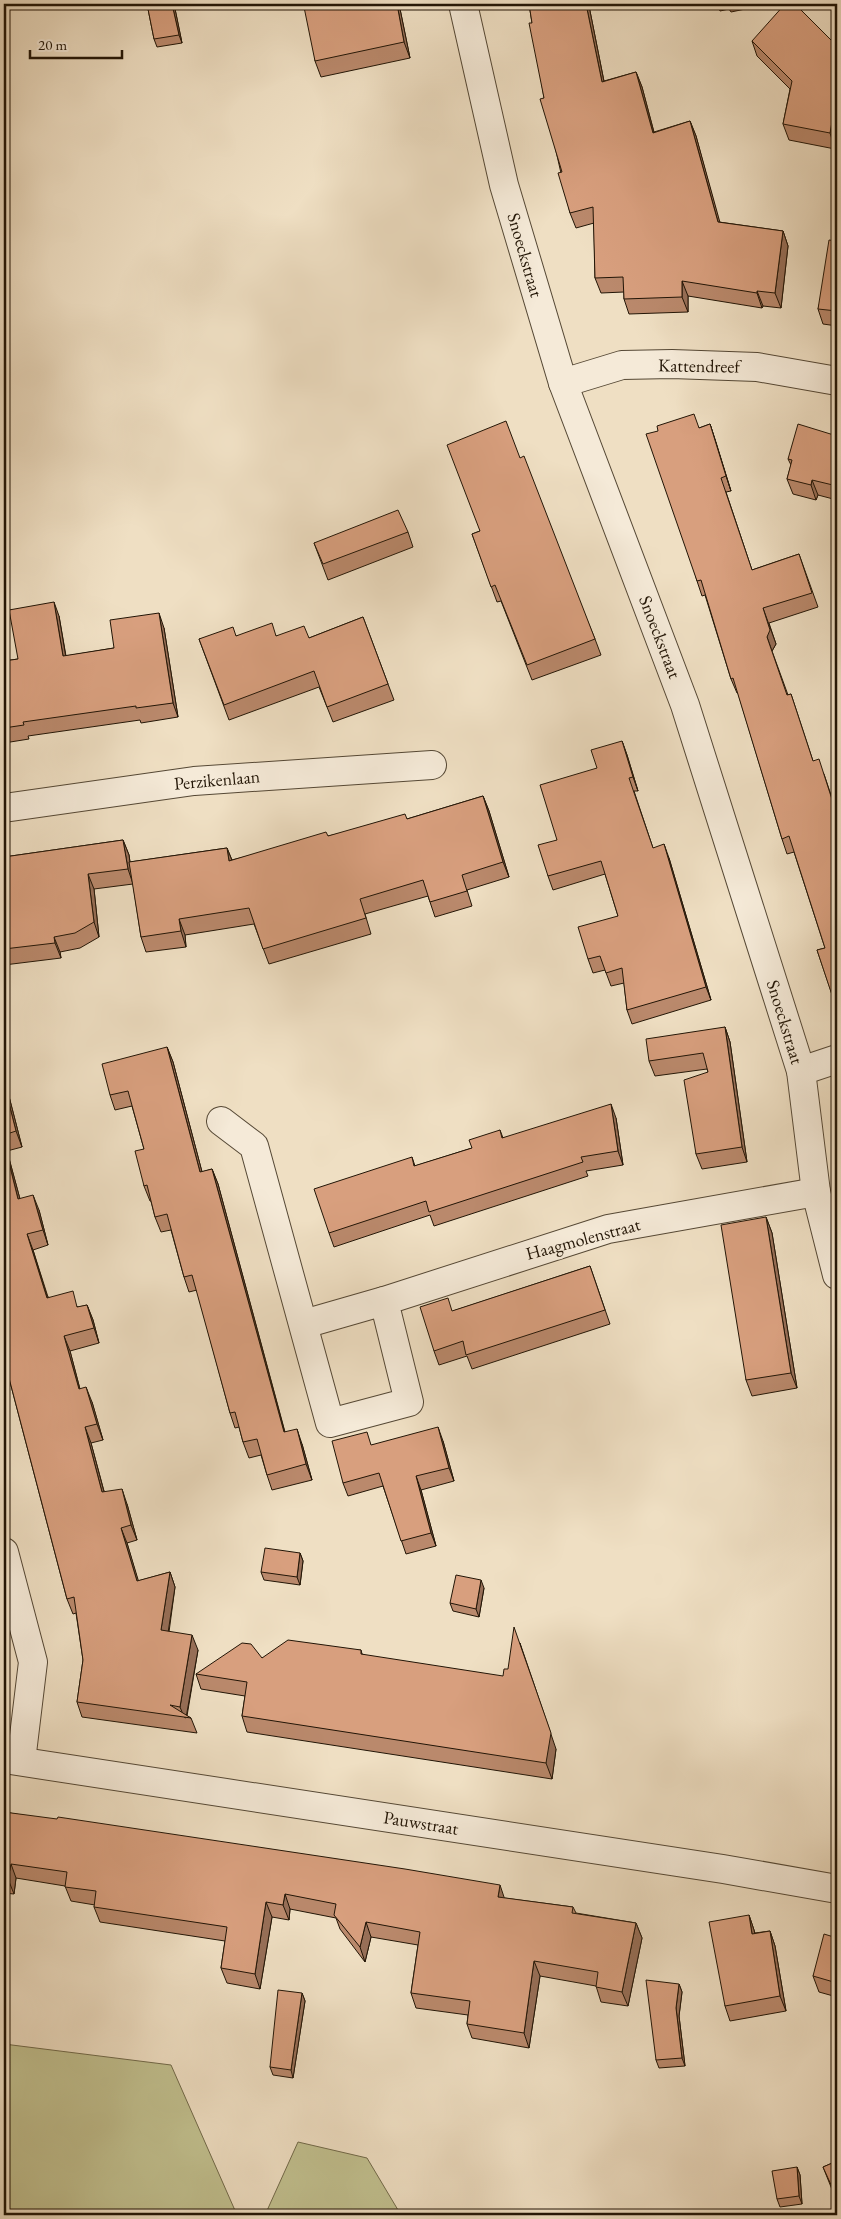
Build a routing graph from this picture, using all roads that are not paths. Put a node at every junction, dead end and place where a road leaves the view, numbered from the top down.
1 (463, 4) edge
2 (837, 381) edge
3 (563, 383) junction
4 (432, 765) dead end
5 (4, 808) edge
6 (837, 1059) edge
7 (801, 1071) junction
8 (221, 1121) dead end
9 (816, 1192) junction
10 (837, 1275) edge
11 (384, 1301) junction
12 (304, 1324) junction
13 (4, 1552) edge
14 (12, 1760) edge
15 (837, 1889) edge

1 - 3 street, Snoeckstraat
2 - 3 street, Kattendreef
3 - 7 street, Snoeckstraat
4 - 5 street, Perzikenlaan
6 - 7 street
7 - 9 street, Snoeckstraat
8 - 12 street
9 - 10 street, Snoeckstraat
9 - 11 street, Haagmolenstraat
11 - 12 street, Haagmolenstraat
11 - 12 street
13 - 14 street
14 - 15 street, Pauwstraat

